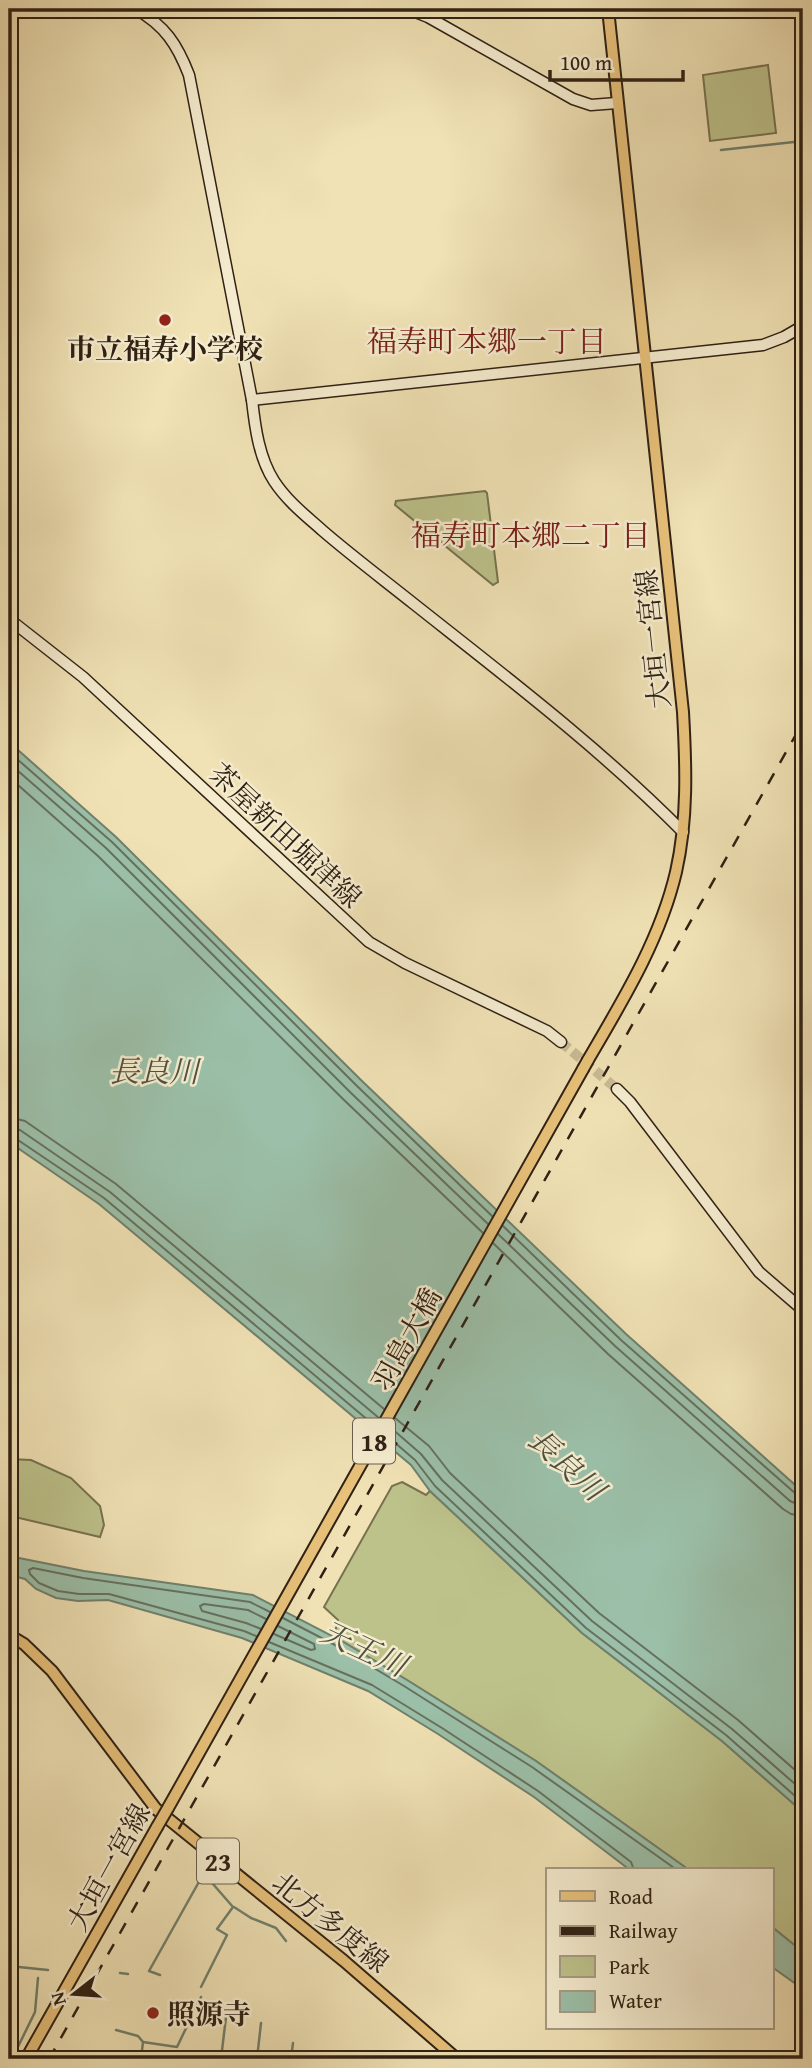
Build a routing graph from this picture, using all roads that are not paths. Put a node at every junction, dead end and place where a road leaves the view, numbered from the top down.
1 (136, 9) edge
2 (158, 9) edge
3 (408, 9) edge
4 (608, 9) edge
5 (150, 17) junction
6 (617, 103) junction
7 (803, 326) edge
8 (646, 359) junction
9 (252, 400) junction
10 (9, 619) edge
11 (682, 832) junction
12 (561, 1042) tunnel mouth
13 (617, 1089) tunnel mouth
14 (559, 1112) joint
15 (803, 1310) edge
16 (9, 1635) edge
17 (189, 1771) joint
18 (26, 2059) edge
19 (457, 2059) edge

1 - 5 street
2 - 5 street
3 - 6 street
4 - 6 main road, 大垣一宮線 / 18
5 - 9 street
6 - 8 main road, 大垣一宮線 / 18
7 - 8 street
8 - 9 street
8 - 11 main road, 大垣一宮線 / 18
9 - 11 street
10 - 12 street, 茶屋新田堀津線
11 - 14 main road, 大垣一宮線 / 18
13 - 15 street
14 - 17 main road, 羽島大橋 / 18
16 - 19 main road, 北方多度線 / 23
17 - 18 main road, 大垣一宮線 / 18, bridge

